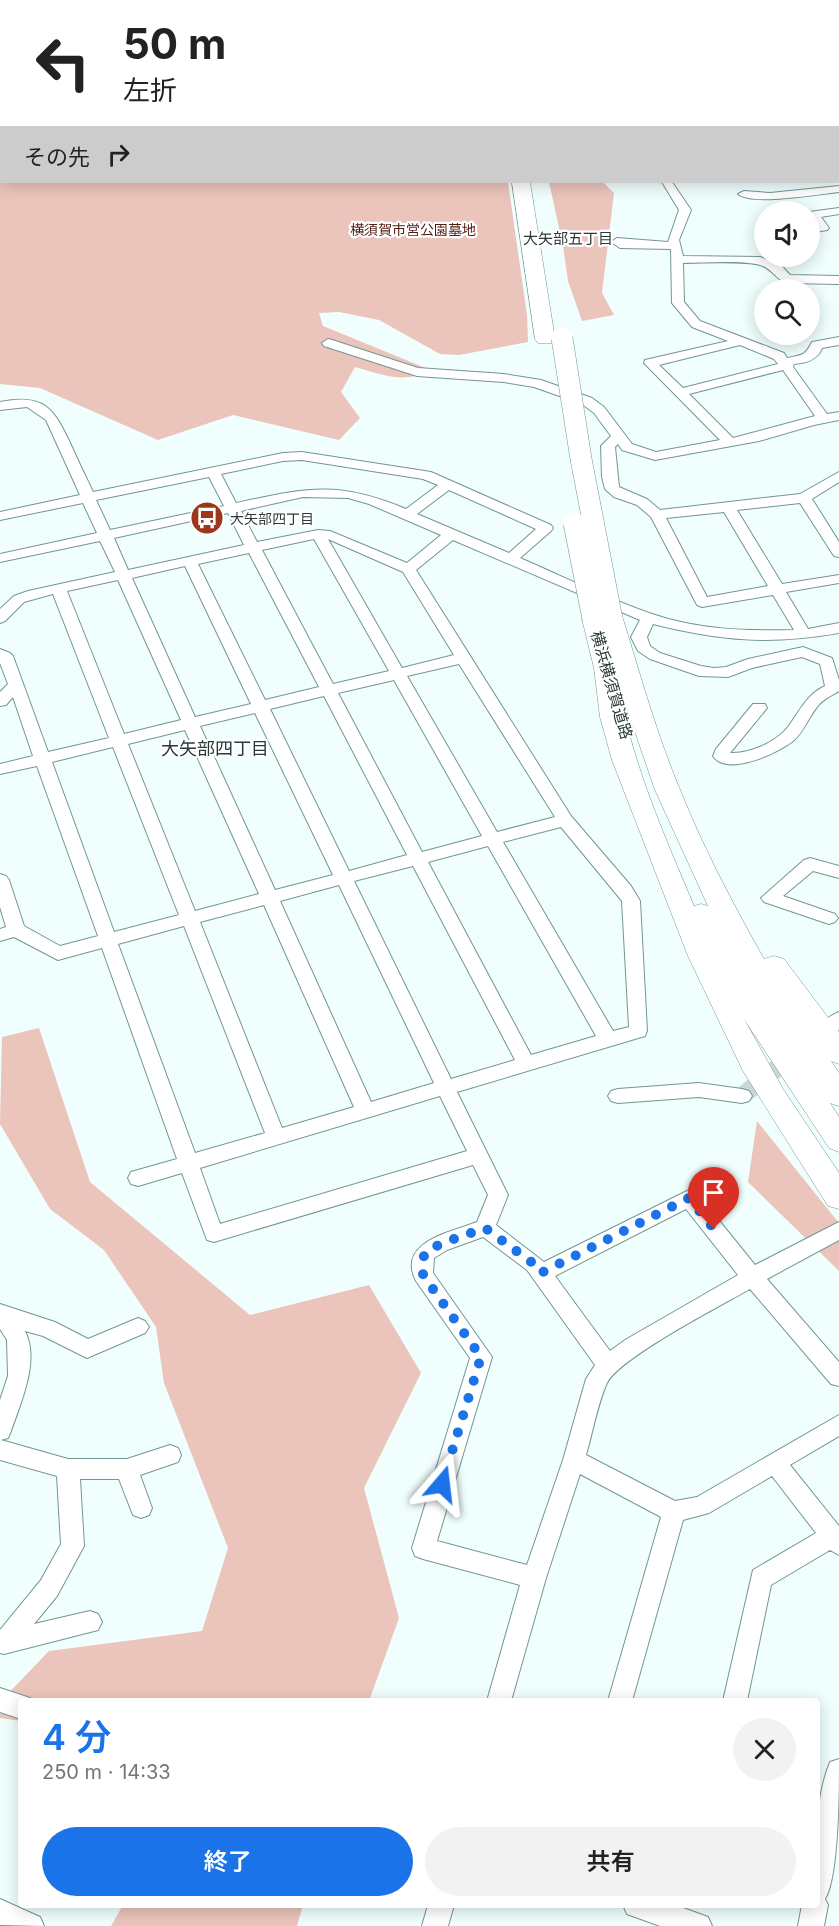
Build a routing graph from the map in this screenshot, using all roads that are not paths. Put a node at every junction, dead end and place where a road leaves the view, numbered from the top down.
1 (521, 183) edge
2 (537, 183) edge
3 (668, 183) edge
4 (839, 189) edge
5 (744, 194) dead end
6 (839, 211) edge
7 (820, 213) edge
8 (617, 242) dead end
9 (676, 253) junction
10 (839, 280) edge
11 (553, 338) junction
12 (742, 341) junction
13 (839, 341) edge
14 (328, 344) dead end
15 (786, 364) junction
16 (679, 393) junction
17 (0, 406) edge
18 (839, 416) edge
19 (823, 418) junction
20 (618, 437) junction
21 (731, 443) junction
22 (213, 472) junction
23 (839, 476) edge
24 (449, 484) junction
25 (88, 498) junction
26 (804, 498) junction
27 (232, 507) junction
28 (728, 507) junction
29 (407, 515) junction
30 (657, 515) junction
31 (0, 516) edge
32 (103, 534) junction
33 (318, 534) junction
34 (451, 534) junction
35 (253, 547) junction
36 (839, 553) edge
37 (0, 558) edge
38 (511, 559) junction
39 (189, 560) junction
40 (408, 569) junction
41 (122, 574) junction
42 (839, 579) edge
43 (58, 588) junction
44 (778, 589) junction
45 (0, 618) edge
46 (648, 618) junction
47 (603, 619) junction
48 (839, 628) edge
49 (804, 634) junction
50 (0, 654) edge
51 (463, 658) junction
52 (605, 669) junction
53 (398, 674) junction
54 (16, 685) junction
55 (836, 689) edge
56 (329, 690) junction
57 (0, 701) edge
58 (260, 707) junction
59 (759, 708) dead end
60 (190, 724) junction
61 (118, 741) junction
62 (41, 759) junction
63 (0, 769) edge
64 (677, 813) junction
65 (565, 820) junction
66 (493, 839) junction
67 (419, 858) junction
68 (839, 872) edge
69 (344, 878) junction
70 (0, 880) edge
71 (269, 898) junction
72 (829, 918) dead end
73 (188, 919) junction
74 (8, 932) edge
75 (110, 939) junction
76 (608, 1040) junction
77 (839, 1053) edge
78 (526, 1064) junction
79 (446, 1087) junction
80 (839, 1095) edge
81 (618, 1096) dead end
82 (742, 1096) dead end
83 (366, 1111) junction
84 (276, 1137) junction
85 (839, 1140) edge
86 (479, 1155) junction
87 (189, 1163) junction
88 (138, 1178) dead end
89 (839, 1197) edge
90 (485, 1228) junction
91 (837, 1232) edge
92 (541, 1273) junction
93 (752, 1277) junction
94 (1, 1315) edge
95 (138, 1327) dead end
96 (608, 1365) junction
97 (839, 1377) edge
98 (839, 1425) edge
99 (0, 1431) edge
100 (0, 1450) edge
101 (170, 1455) dead end
102 (574, 1460) junction
103 (774, 1462) junction
104 (68, 1469) junction
105 (127, 1469) junction
106 (141, 1508) dead end
107 (674, 1512) junction
108 (836, 1540) edge
109 (534, 1578) junction
110 (90, 1622) dead end
111 (1, 1643) edge
112 (500, 1698) edge
113 (621, 1698) edge
114 (736, 1698) edge
115 (0, 1700) edge
116 (18, 1706) edge
117 (839, 1771) edge
118 (820, 1878) edge
119 (440, 1908) edge
120 (649, 1908) edge
121 (814, 1908) edge
122 (0, 1912) edge
123 (692, 1918) edge
124 (31, 1926) edge
125 (435, 1926) edge
126 (811, 1926) edge

1 - 11 highway, 横浜横須賀道路
2 - 11 highway, 横浜横須賀道路
3 - 9 street
4 - 5 street
6 - 7 street
8 - 9 street
9 - 10 street
9 - 12 street
11 - 47 highway, 横浜横須賀道路, bridge
12 - 15 street
12 - 16 street
13 - 15 street
14 - 20 street
15 - 16 street
15 - 19 street
16 - 21 street
17 - 25 street
18 - 19 street
19 - 21 street
20 - 21 street
20 - 30 street
22 - 24 street
22 - 25 street
22 - 27 street
23 - 26 street
24 - 29 street
24 - 38 street
25 - 31 street
25 - 32 street
26 - 28 street
26 - 36 street
27 - 29 street
27 - 32 street
27 - 35 street
28 - 30 street
28 - 44 street
29 - 34 street
30 - 44 street
32 - 37 street
32 - 41 street
33 - 35 street
33 - 40 street
33 - 53 street
34 - 38 street
34 - 40 street
35 - 39 street
35 - 56 street
38 - 46 street
39 - 41 street
39 - 58 street
40 - 51 street
41 - 43 street
41 - 60 street
42 - 44 street
43 - 45 street
43 - 61 street
44 - 49 street
46 - 49 street
46 - 55 street
47 - 52 highway, 横浜横須賀道路
47 - 64 highway, 横浜横須賀道路
48 - 49 street
50 - 54 street
51 - 53 street
51 - 65 street
52 - 85 highway, 横浜横須賀道路
52 - 89 highway
53 - 56 street
53 - 66 street
54 - 57 street
54 - 62 street
55 - 59 street
56 - 58 street
56 - 67 street
58 - 60 street
58 - 69 street
60 - 61 street
60 - 71 street
61 - 62 street
61 - 73 street
62 - 63 street
62 - 75 street
64 - 77 highway
64 - 80 highway, 横浜横須賀道路
65 - 66 street
65 - 76 street
66 - 67 street
66 - 76 street
67 - 69 street
67 - 78 street
68 - 72 street
69 - 71 street
69 - 79 street
70 - 74 street
71 - 73 street
71 - 83 street
73 - 75 street
73 - 84 street
74 - 75 street
75 - 87 street
76 - 78 street
78 - 79 street
79 - 83 street
79 - 86 street
81 - 82 street
83 - 84 street
84 - 87 street
86 - 87 street
86 - 90 street
87 - 88 street
90 - 92 street
90 - 109 street
91 - 93 street
92 - 93 street
92 - 96 street
93 - 96 street
93 - 97 street
94 - 95 street
94 - 99 street
96 - 102 street
98 - 103 street
100 - 104 street
101 - 105 street
102 - 107 street
102 - 109 street
103 - 107 street
103 - 108 street
104 - 105 street
104 - 111 street
105 - 106 street
107 - 113 street
108 - 114 street
109 - 112 street
110 - 111 street
115 - 116 street
117 - 118 street
119 - 125 street
120 - 123 street
121 - 126 street
122 - 124 street

